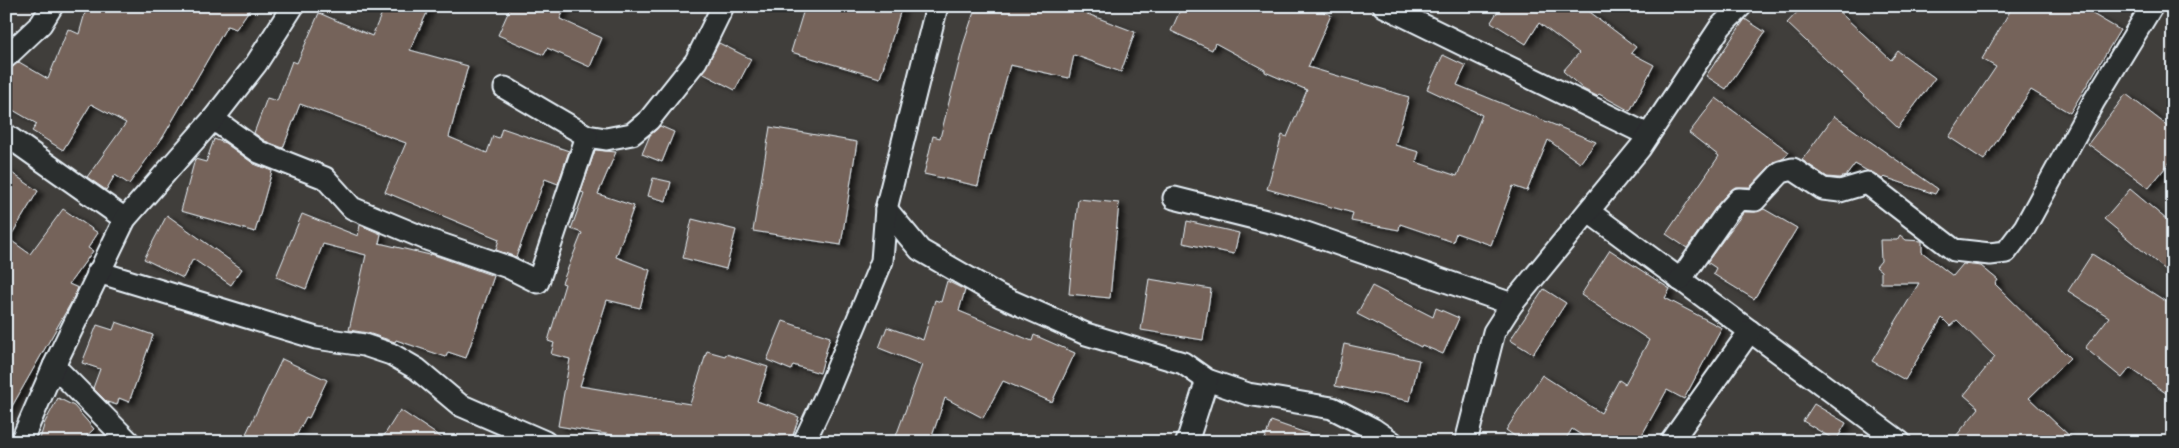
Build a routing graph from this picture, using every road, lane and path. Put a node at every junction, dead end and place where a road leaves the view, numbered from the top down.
1 (52, 6) edge
2 (293, 6) edge
3 (723, 6) edge
4 (937, 6) edge
5 (1741, 6) edge
6 (2152, 6) edge
7 (1394, 8) edge
8 (6, 57) edge
9 (505, 88) dead end
10 (213, 119) junction
11 (6, 134) edge
12 (1648, 134) junction
13 (587, 136) junction
14 (1174, 198) dead end
15 (886, 209) junction
16 (1589, 212) junction
17 (125, 219) junction
18 (916, 245) junction
19 (882, 261) junction
20 (98, 272) junction
21 (1680, 280) junction
22 (1512, 304) junction
23 (1750, 331) junction
24 (54, 366) junction
25 (1207, 380) junction
26 (21, 442) edge
27 (130, 442) edge
28 (545, 442) edge
29 (804, 442) edge
30 (1187, 442) edge
31 (1392, 442) edge
32 (1466, 442) edge
33 (1671, 442) edge
34 (1900, 442) edge

1 - 8 street
2 - 10 street
3 - 13 street
4 - 15 street
5 - 12 street
6 - 21 street
7 - 12 street
9 - 13 street
10 - 13 street
10 - 17 street
11 - 17 street
12 - 16 street
14 - 22 street
15 - 18 street
15 - 19 street
16 - 21 street
16 - 22 street
17 - 20 street
18 - 19 street
18 - 25 street
19 - 29 street
20 - 24 street
20 - 28 street
21 - 23 street
22 - 32 street
23 - 33 street
23 - 34 street
24 - 26 street
24 - 27 street
25 - 30 street
25 - 31 street

